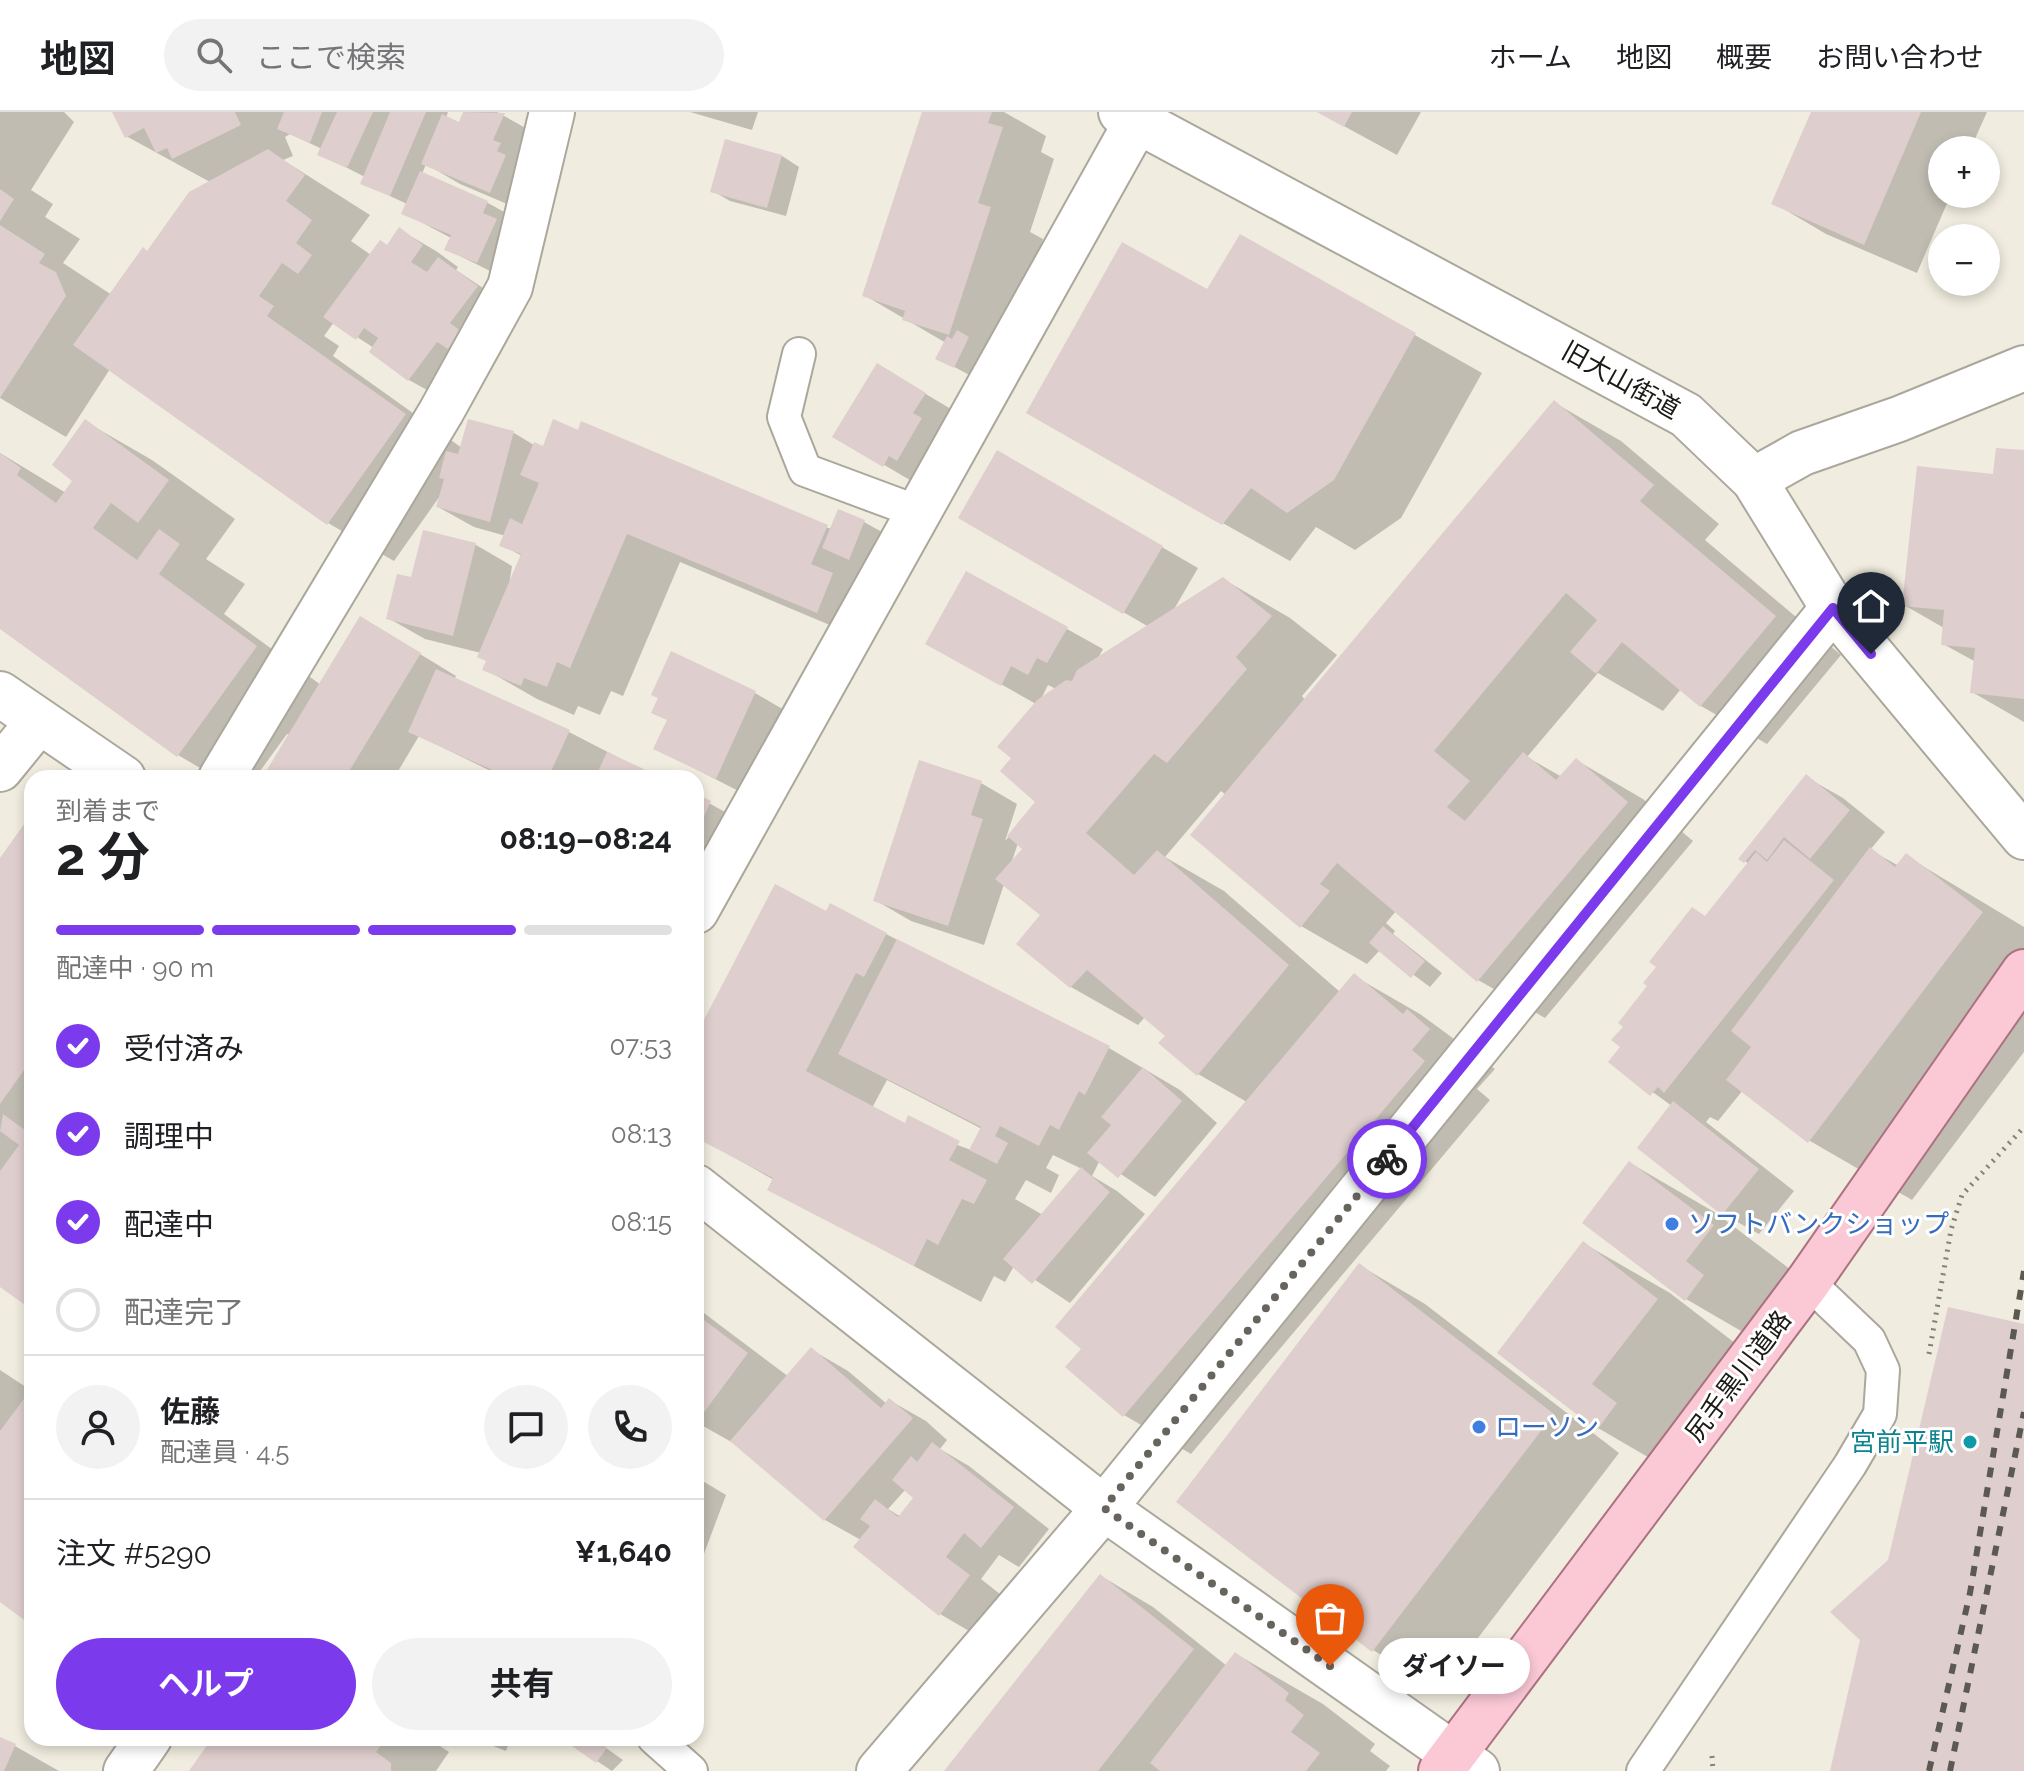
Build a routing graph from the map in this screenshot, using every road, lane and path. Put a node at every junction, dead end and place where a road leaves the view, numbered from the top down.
1 (552, 112) edge
2 (1133, 115) edge
3 (799, 354) dead end
4 (2024, 368) edge
5 (1754, 480) junction
6 (918, 512) junction
7 (1833, 608) junction
8 (0, 694) edge
9 (39, 721) junction
10 (0, 769) edge
11 (111, 770) edge
12 (226, 770) edge
13 (2024, 837) edge
14 (704, 897) edge
15 (2024, 972) edge
16 (704, 1193) edge
17 (1808, 1282) junction
18 (1104, 1508) junction
19 (143, 1746) edge
20 (663, 1746) edge
21 (1458, 1765) edge
22 (126, 1771) edge
23 (691, 1771) edge
24 (879, 1771) edge
25 (1643, 1771) edge

1 - 12 street
2 - 5 street, 旧大山街道
2 - 6 street
3 - 6 lane
4 - 5 street
5 - 7 street, 旧大山街道
6 - 14 street
7 - 13 street, 旧大山街道
7 - 18 street
8 - 9 street
9 - 10 street
9 - 11 street
15 - 17 main road, 尻手黒川道路
16 - 18 street
17 - 21 main road, 尻手黒川道路
17 - 25 lane
18 - 21 street
18 - 24 street
19 - 22 street
20 - 23 lane

